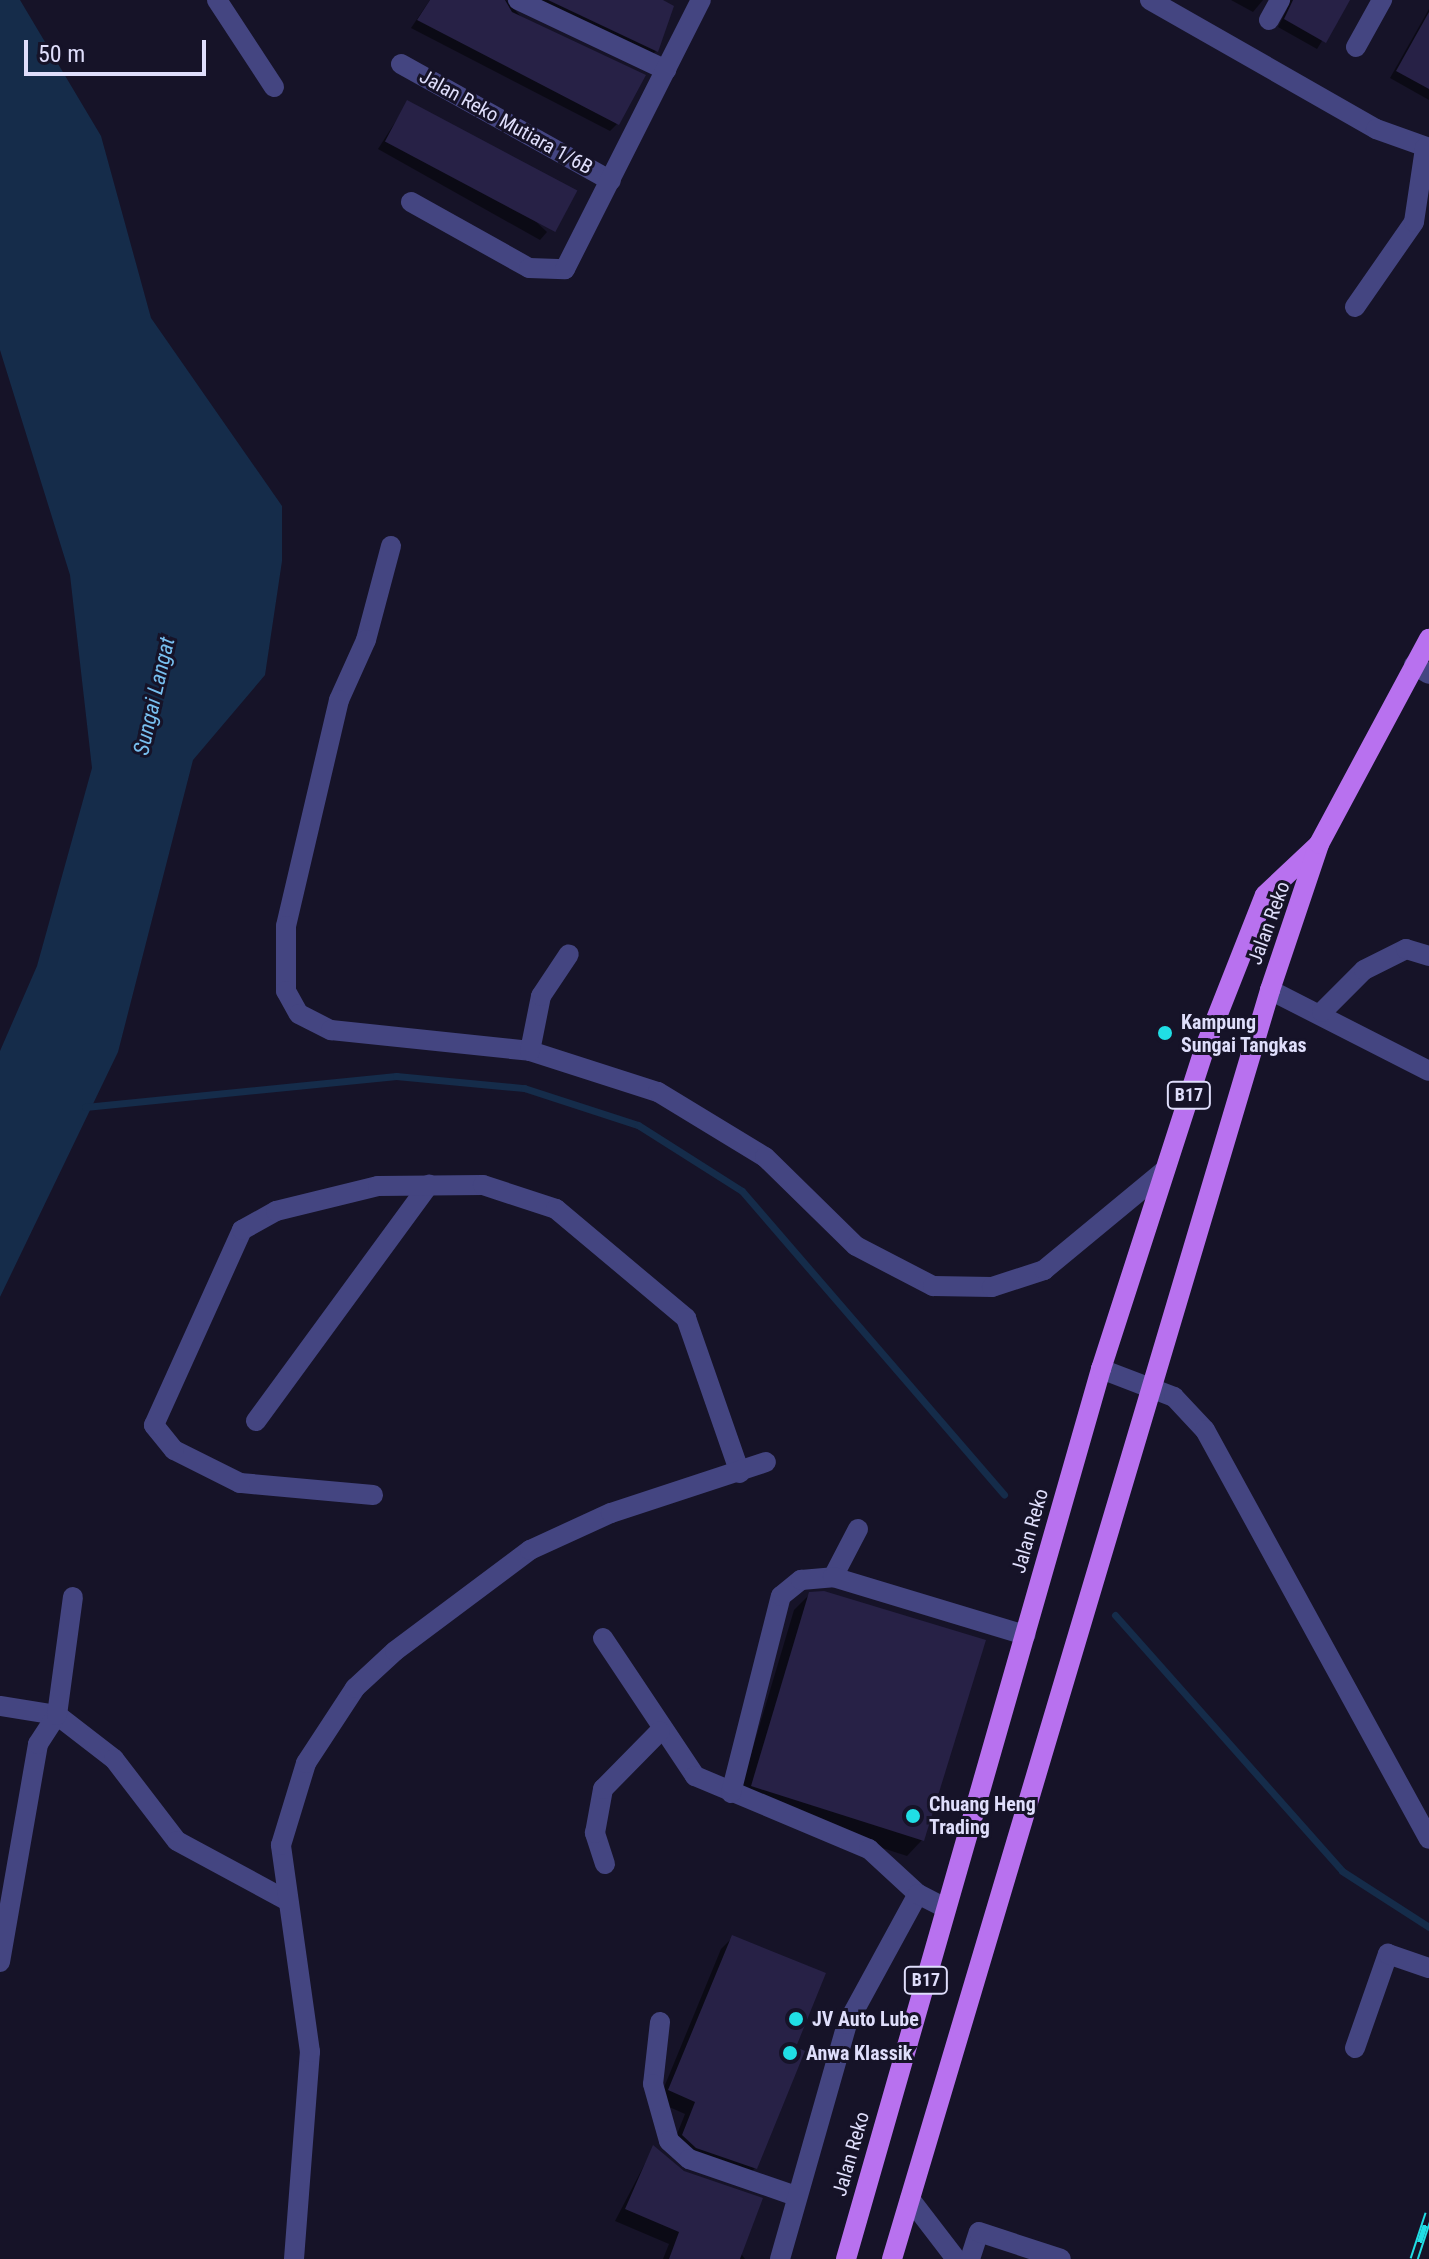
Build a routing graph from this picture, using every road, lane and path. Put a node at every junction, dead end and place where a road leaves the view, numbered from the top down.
1 (217, 0) edge
2 (518, 0) edge
3 (701, 0) edge
4 (1150, 0) edge
5 (1280, 0) edge
6 (1382, 0) edge
7 (1269, 20) dead end
8 (1356, 47) dead end
9 (401, 64) dead end
10 (666, 70) junction
11 (274, 87) dead end
12 (1427, 148) edge
13 (611, 181) junction
14 (411, 202) dead end
15 (1355, 307) dead end
16 (391, 546) dead end
17 (1429, 639) edge
18 (1422, 669) edge
19 (1319, 844) junction
20 (569, 954) dead end
21 (1429, 956) edge
22 (1270, 990) junction
23 (1322, 1012) junction
24 (530, 1051) junction
25 (1429, 1071) edge
26 (1165, 1170) junction
27 (429, 1185) junction
28 (1101, 1369) junction
29 (1150, 1383) junction
30 (256, 1421) dead end
31 (766, 1462) dead end
32 (740, 1473) junction
33 (373, 1495) dead end
34 (858, 1529) dead end
35 (833, 1577) junction
36 (73, 1597) dead end
37 (1025, 1635) junction
38 (603, 1638) dead end
39 (0, 1706) edge
40 (57, 1715) junction
41 (660, 1731) junction
42 (731, 1793) junction
43 (1429, 1839) edge
44 (605, 1864) dead end
45 (918, 1894) junction
46 (286, 1900) junction
47 (946, 1908) junction
48 (0, 1962) edge
49 (1429, 1968) edge
50 (660, 2022) dead end
51 (1355, 2048) dead end
52 (793, 2195) junction
53 (910, 2199) junction
54 (294, 2259) edge
55 (780, 2259) edge
56 (846, 2259) edge
57 (892, 2259) edge
58 (956, 2259) edge
59 (970, 2259) edge
60 (1061, 2259) edge

1 - 11 street
2 - 10 street
3 - 10 street
4 - 12 street
5 - 7 street
6 - 8 street
9 - 13 street, Jalan Reko Mutiara 1/6B
10 - 13 street
12 - 15 street
13 - 14 street
16 - 24 street
17 - 18 main road, Jalan Reko / B17
18 - 19 main road, Jalan Reko / B17
19 - 22 main road, Jalan Reko / B17
19 - 26 main road, Jalan Reko / B17
20 - 24 street
21 - 23 street
22 - 23 street
22 - 29 main road, Jalan Reko / B17
23 - 25 street
24 - 26 street
26 - 28 main road, Jalan Reko / B17
27 - 30 street
27 - 32 street
27 - 33 street
28 - 29 street
28 - 37 main road, Jalan Reko / B17
29 - 43 street
29 - 53 main road, Jalan Reko / B17
31 - 32 street
32 - 46 street
34 - 35 street
35 - 37 street
35 - 42 street
36 - 40 street
37 - 47 main road, Jalan Reko / B17
38 - 41 street
39 - 40 street
40 - 46 street
40 - 48 street
41 - 42 street
41 - 44 street
42 - 45 street
45 - 47 street
45 - 52 street
46 - 54 street
47 - 56 main road, Jalan Reko / B17
49 - 51 street
50 - 52 street
52 - 55 street
53 - 57 main road, Jalan Reko / B17
53 - 58 street
59 - 60 street

